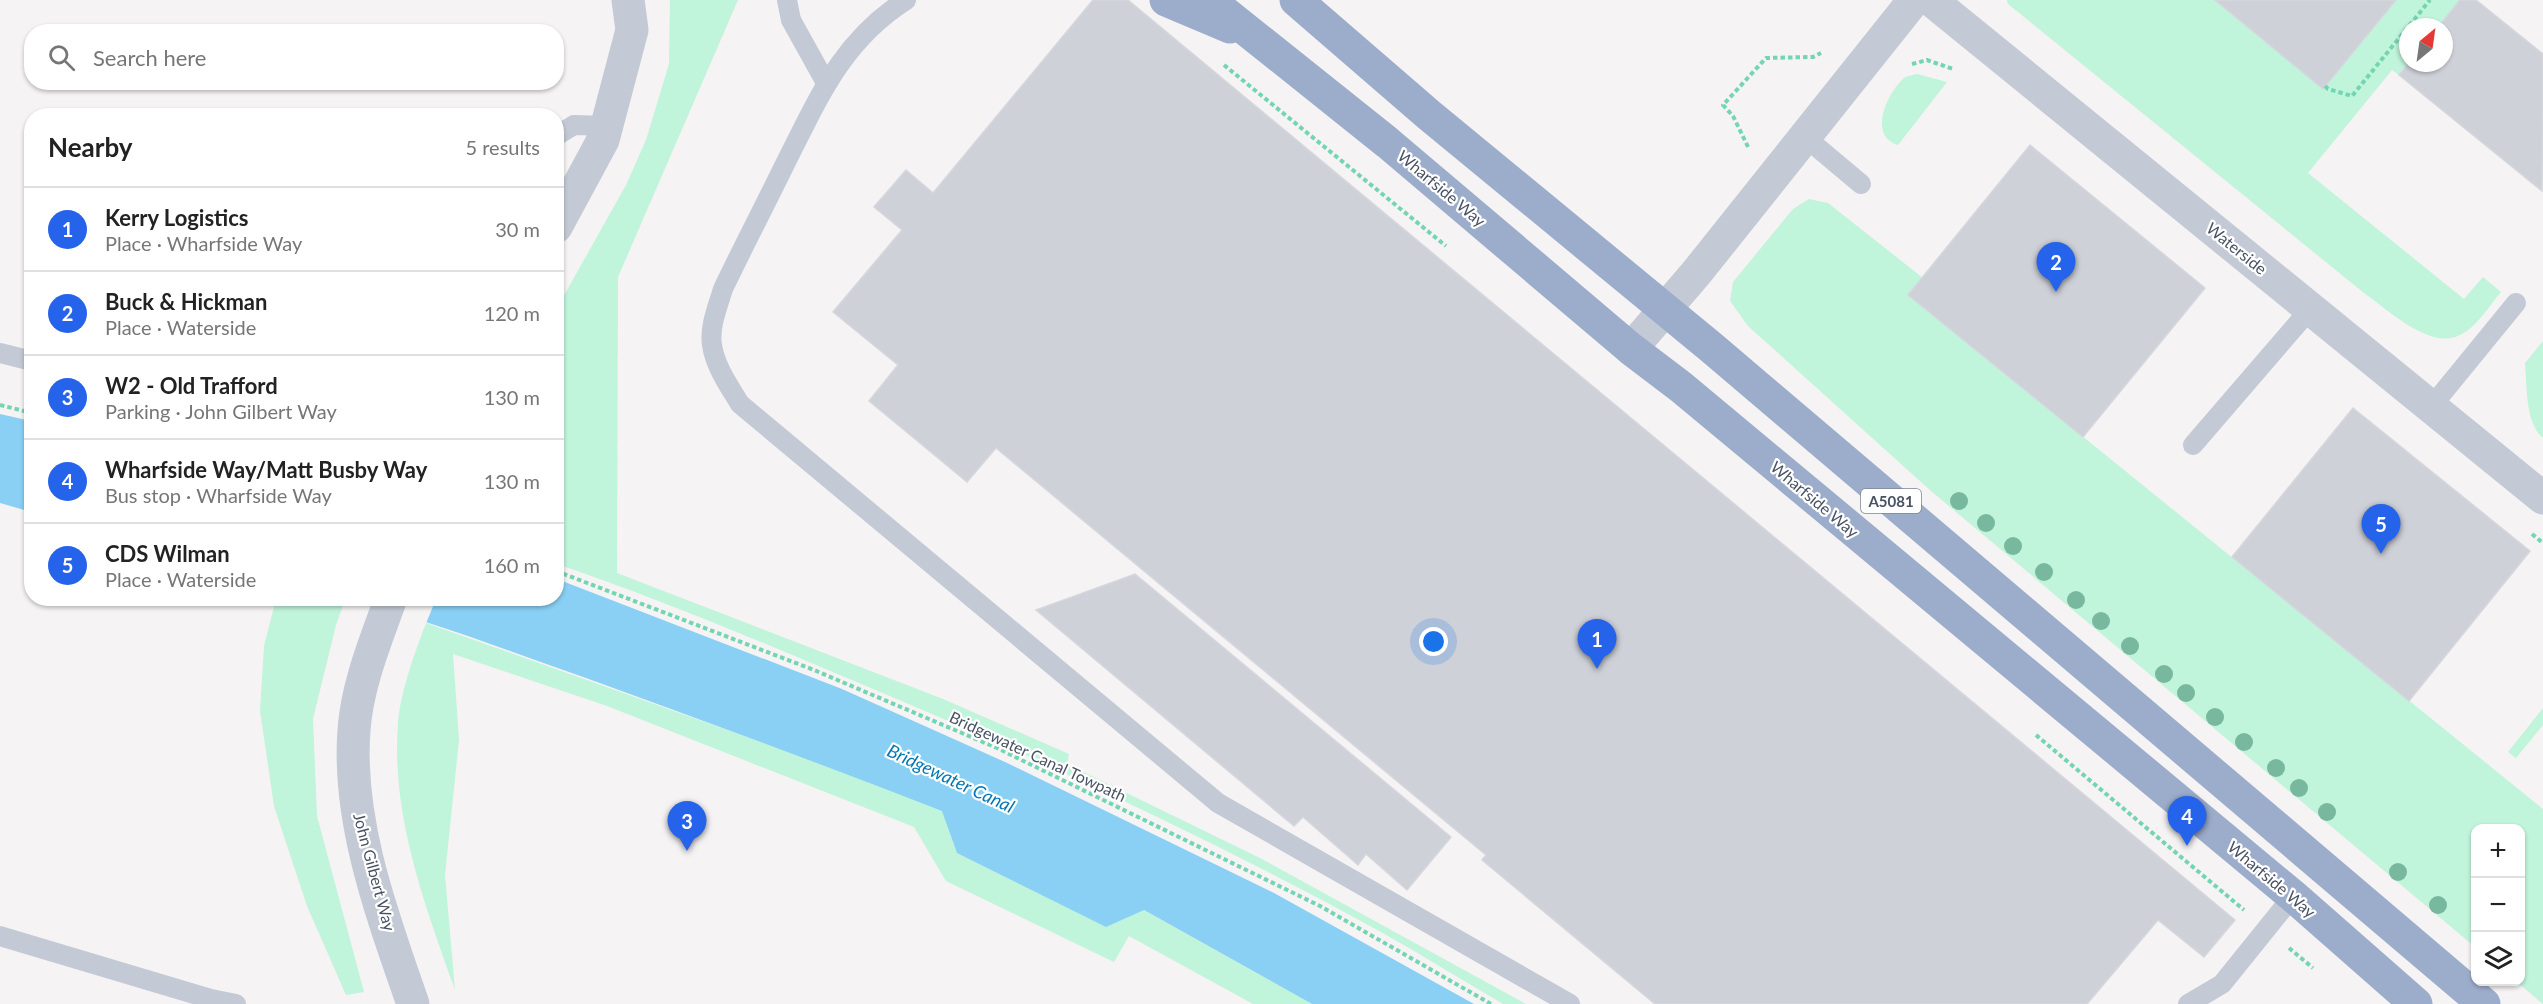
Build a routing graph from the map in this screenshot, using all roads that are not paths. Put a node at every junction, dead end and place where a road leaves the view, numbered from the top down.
1 (628, 0) edge
2 (788, 0) edge
3 (906, 0) edge
4 (1166, 0) edge
5 (1209, 0) edge
6 (1296, 0) edge
7 (1914, 0) edge
8 (1931, 0) edge
9 (1257, 38) junction
10 (826, 83) junction
11 (608, 126) junction
12 (564, 132) edge
13 (1805, 137) junction
14 (1861, 184) dead end
15 (564, 212) edge
16 (2516, 303) dead end
17 (2311, 308) junction
18 (1665, 309) junction
19 (1630, 349) junction
20 (0, 353) edge
21 (24, 359) edge
22 (2431, 407) junction
23 (2193, 445) dead end
24 (2543, 498) edge
25 (388, 606) edge
26 (2293, 896) junction
27 (0, 936) edge
28 (236, 1004) edge
29 (413, 1004) edge
30 (1570, 1004) edge
31 (2188, 1004) edge
32 (2416, 1004) edge
33 (2484, 1004) edge

1 - 11 street
2 - 10 lane
3 - 10 lane
4 - 9 highway
5 - 9 highway, Wharfside Way
6 - 18 highway, A5081
7 - 13 street
8 - 17 street, Waterside
9 - 19 highway, Wharfside Way / A5081
10 - 30 lane
11 - 12 lane
11 - 15 street
13 - 14 lane
13 - 18 street
16 - 22 lane
17 - 22 street, Waterside
17 - 23 lane
18 - 19 street
18 - 33 highway, A5081
19 - 26 highway, Wharfside Way / A5081
20 - 21 lane
22 - 24 street, Waterside
25 - 29 street, John Gilbert Way
26 - 31 lane
26 - 32 highway, Wharfside Way / A5081
27 - 28 lane

